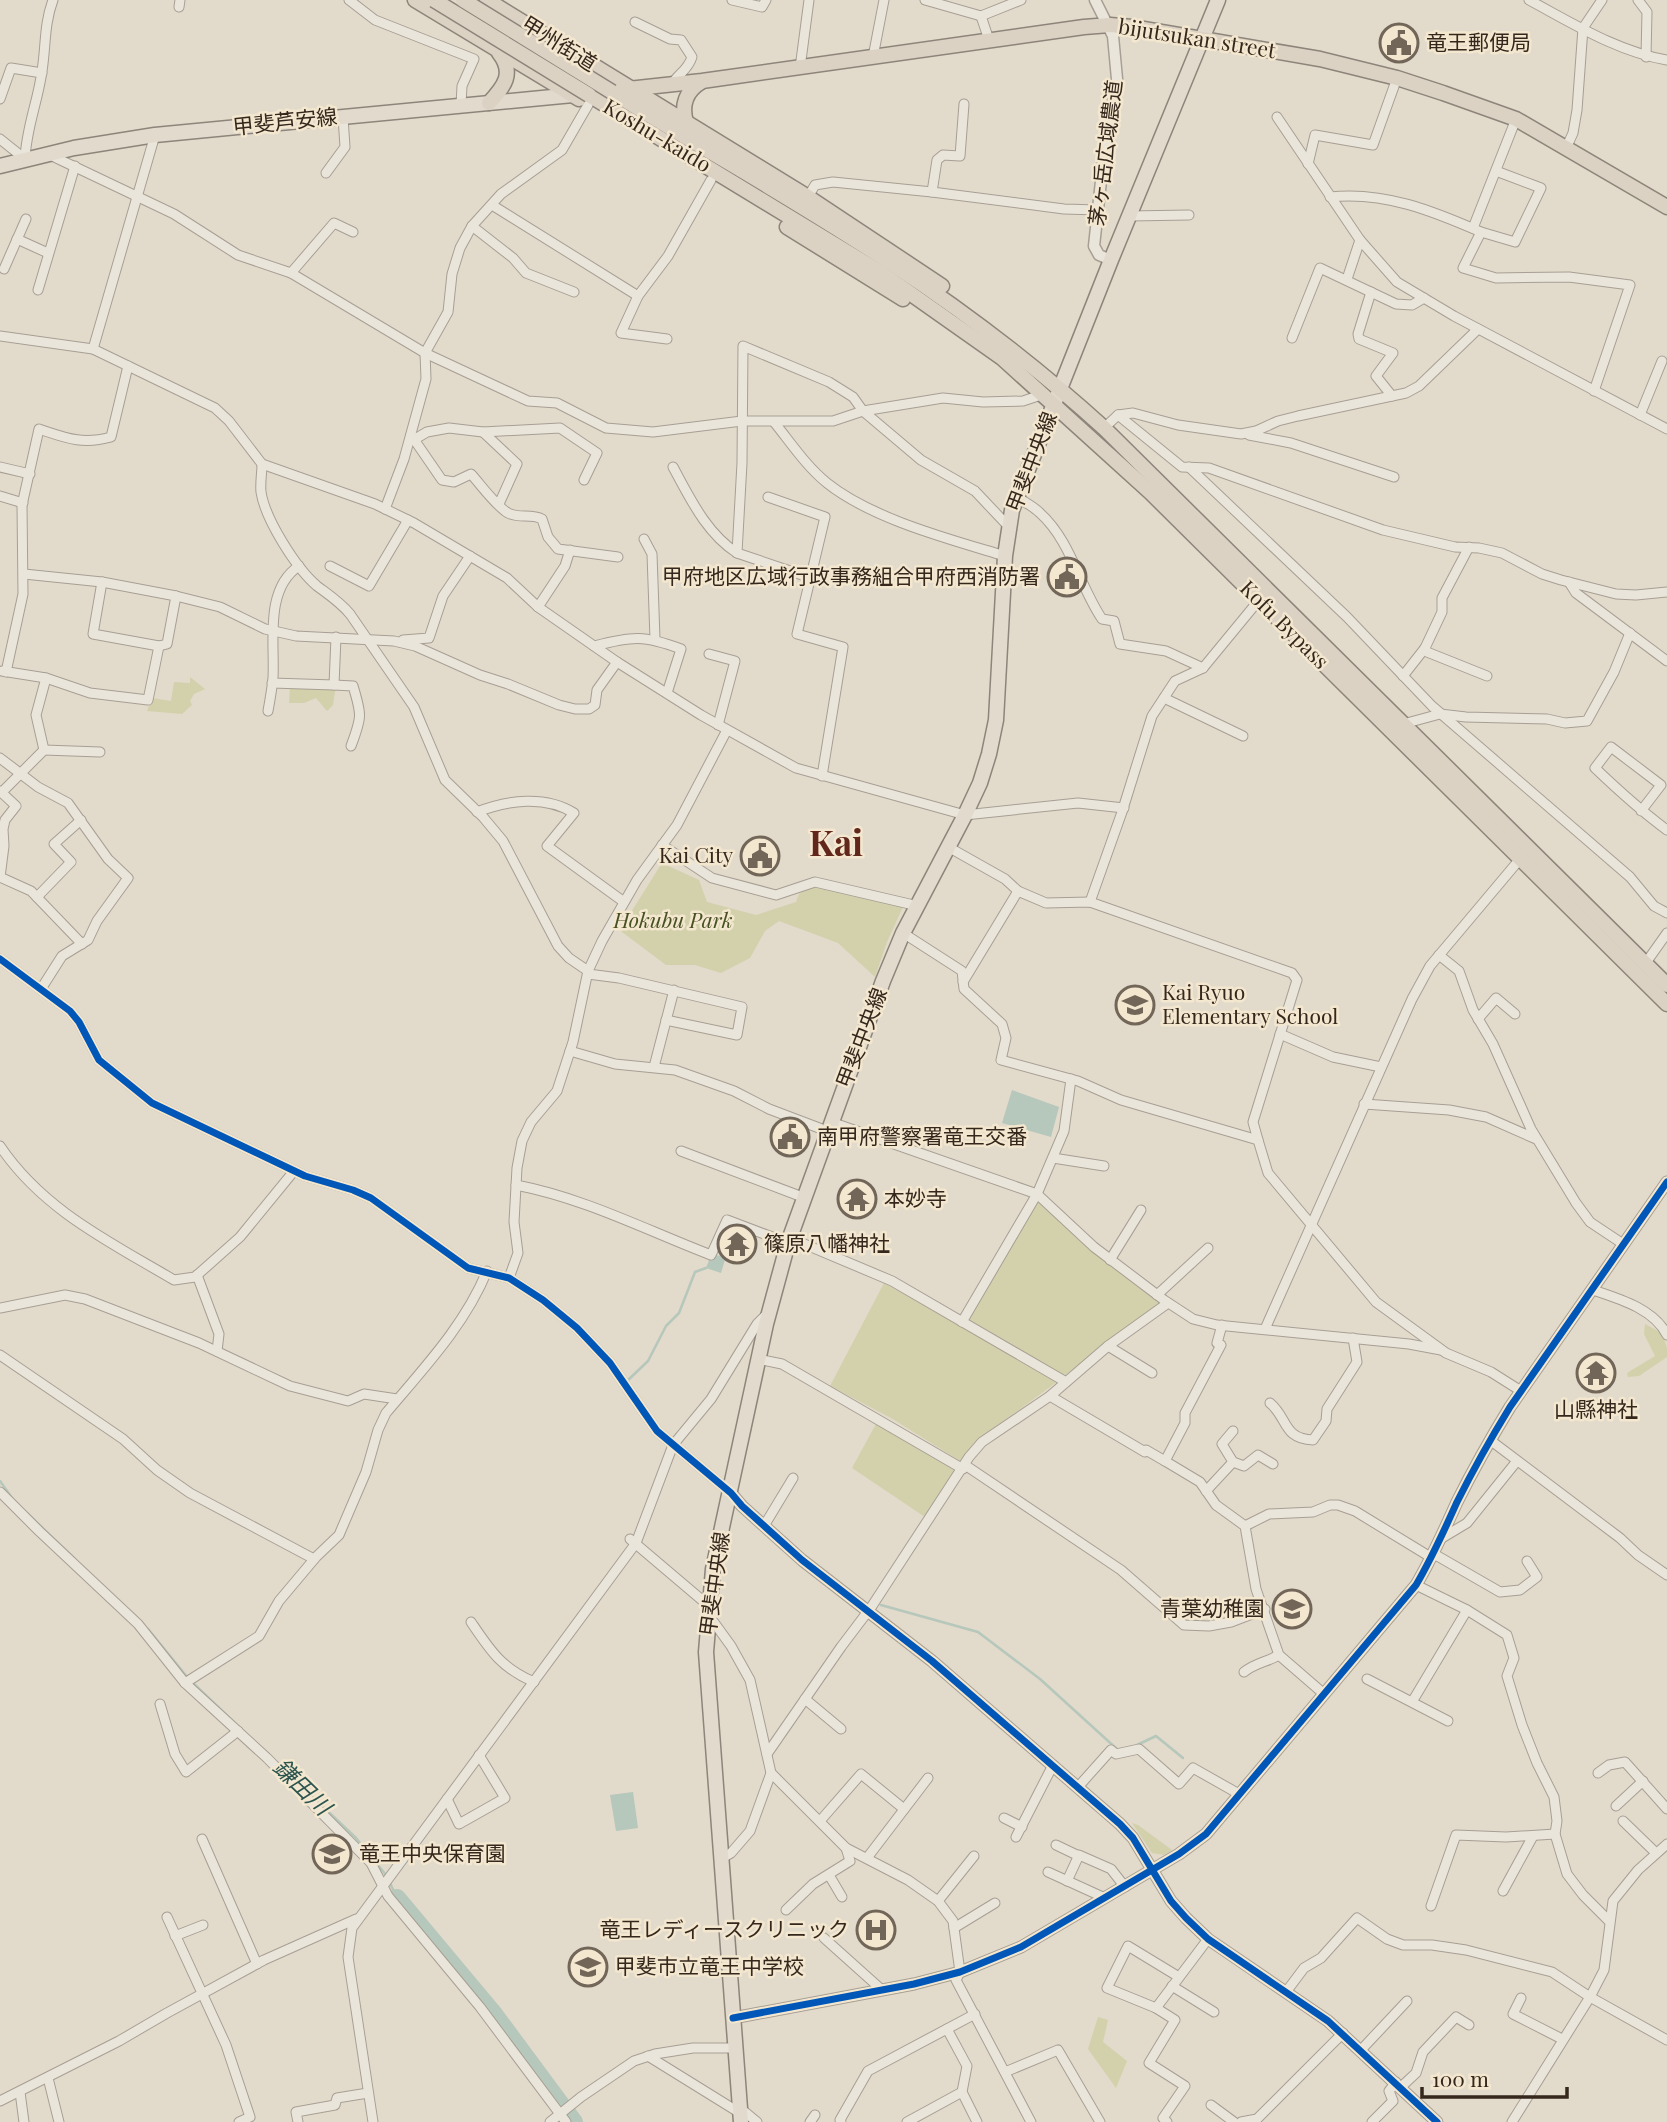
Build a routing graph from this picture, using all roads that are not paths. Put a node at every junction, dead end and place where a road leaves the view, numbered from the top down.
1 (52, 0) edge
2 (349, 0) edge
3 (415, 0) edge
4 (433, 0) edge
5 (463, 0) edge
6 (487, 0) edge
7 (732, 0) edge
8 (766, 0) edge
9 (809, 0) edge
10 (884, 0) edge
11 (928, 0) edge
12 (1021, 0) edge
13 (1095, 0) edge
14 (1218, 0) edge
15 (1529, 0) edge
16 (1602, 0) edge
17 (1638, 0) edge
18 (981, 16) junction
19 (635, 22) dead end
20 (1110, 25) junction
21 (1583, 29) junction
22 (989, 40) junction
23 (1203, 40) junction
24 (498, 51) junction
25 (873, 57) junction
26 (1646, 57) junction
27 (1667, 60) edge
28 (800, 68) junction
29 (42, 73) junction
30 (1397, 78) junction
31 (702, 81) junction
32 (672, 84) junction
33 (631, 89) junction
34 (573, 95) junction
35 (0, 99) edge
36 (489, 103) junction
37 (964, 104) dead end
38 (461, 105) junction
39 (588, 105) junction
40 (343, 117) junction
41 (1277, 117) dead end
42 (1516, 119) junction
43 (686, 122) junction
44 (155, 135) junction
45 (0, 139) edge
46 (1567, 146) junction
47 (48, 154) junction
48 (25, 159) junction
49 (1308, 164) junction
50 (0, 166) edge
51 (75, 166) junction
52 (1496, 171) junction
53 (326, 173) dead end
54 (712, 180) junction
55 (932, 192) junction
56 (138, 197) junction
57 (808, 197) junction
58 (1331, 197) junction
59 (492, 205) junction
60 (1667, 207) edge
61 (1098, 209) junction
62 (1189, 215) dead end
63 (1130, 216) junction
64 (26, 219) dead end
65 (472, 226) junction
66 (1477, 230) junction
67 (353, 232) dead end
68 (17, 239) junction
69 (1360, 240) junction
70 (48, 253) junction
71 (1111, 260) junction
72 (884, 267) junction
73 (4, 269) dead end
74 (291, 273) junction
75 (1347, 279) junction
76 (38, 290) dead end
77 (574, 292) dead end
78 (1371, 292) junction
79 (638, 296) junction
80 (1424, 298) junction
81 (966, 314) junction
82 (1478, 329) junction
83 (963, 330) junction
84 (0, 336) edge
85 (1292, 338) dead end
86 (667, 339) dead end
87 (93, 349) junction
88 (425, 353) junction
89 (1662, 361) dead end
90 (128, 366) junction
91 (1061, 389) junction
92 (1594, 391) junction
93 (1392, 396) junction
94 (1049, 399) junction
95 (863, 411) junction
96 (1118, 415) junction
97 (1640, 415) junction
98 (742, 422) junction
99 (774, 422) junction
100 (1104, 428) junction
101 (1667, 429) edge
102 (483, 432) junction
103 (1241, 434) junction
104 (413, 437) junction
105 (262, 464) junction
106 (0, 467) edge
107 (673, 467) dead end
108 (1189, 467) junction
109 (30, 474) junction
110 (1394, 477) dead end
111 (584, 480) dead end
112 (0, 496) edge
113 (768, 497) dead end
114 (1017, 497) junction
115 (23, 503) junction
116 (499, 504) junction
117 (385, 509) junction
118 (408, 520) junction
119 (1009, 527) junction
120 (644, 539) dead end
121 (1469, 547) junction
122 (570, 550) junction
123 (737, 553) junction
124 (470, 556) junction
125 (1004, 556) junction
126 (618, 557) dead end
127 (299, 566) junction
128 (330, 566) dead end
129 (24, 575) junction
130 (811, 578) junction
131 (102, 582) junction
132 (1569, 582) junction
133 (1667, 592) edge
134 (176, 596) junction
135 (1259, 600) junction
136 (538, 607) junction
137 (273, 631) junction
138 (1630, 633) junction
139 (336, 637) junction
140 (367, 638) junction
141 (655, 639) junction
142 (394, 640) junction
143 (159, 646) junction
144 (594, 646) junction
145 (1425, 648) junction
146 (709, 654) dead end
147 (1667, 661) edge
148 (617, 662) junction
149 (1203, 668) junction
150 (3, 671) edge
151 (1403, 676) junction
152 (1487, 676) dead end
153 (46, 678) junction
154 (272, 684) junction
155 (334, 685) junction
156 (667, 693) junction
157 (1164, 698) junction
158 (268, 710) dead end
159 (1440, 714) junction
160 (1404, 724) junction
161 (723, 728) junction
162 (1243, 737) dead end
163 (351, 746) dead end
164 (44, 750) junction
165 (100, 752) dead end
166 (0, 758) edge
167 (21, 773) junction
168 (822, 776) junction
169 (1, 791) edge
170 (1124, 808) junction
171 (1641, 811) junction
172 (477, 812) junction
173 (965, 815) junction
174 (81, 820) junction
175 (1667, 830) edge
176 (662, 845) junction
177 (950, 848) junction
178 (1520, 859) junction
179 (0, 877) edge
180 (1018, 891) junction
181 (37, 897) junction
182 (624, 902) junction
183 (1090, 902) junction
184 (918, 906) junction
185 (1667, 913) edge
186 (903, 933) junction
187 (1667, 933) edge
188 (82, 944) junction
189 (1440, 955) junction
190 (0, 959) edge
191 (1646, 964) junction
192 (588, 973) junction
193 (963, 983) junction
194 (1667, 985) edge
195 (41, 989) junction
196 (674, 989) junction
197 (1667, 1004) edge
198 (1516, 1014) dead end
199 (1478, 1019) junction
200 (666, 1020) junction
201 (1280, 1034) junction
202 (570, 1051) junction
203 (654, 1067) junction
204 (1381, 1067) junction
205 (1071, 1079) junction
206 (1364, 1104) junction
207 (829, 1126) junction
208 (1258, 1140) junction
209 (1537, 1140) junction
210 (0, 1146) edge
211 (681, 1151) dead end
212 (1053, 1158) junction
213 (1104, 1166) dead end
214 (294, 1171) junction
215 (1667, 1182) edge
216 (516, 1185) junction
217 (1037, 1194) junction
218 (805, 1198) junction
219 (1141, 1210) dead end
220 (1312, 1225) junction
221 (789, 1240) junction
222 (1623, 1244) junction
223 (1208, 1248) dead end
224 (1110, 1260) junction
225 (487, 1271) junction
226 (197, 1275) junction
227 (509, 1278) junction
228 (1593, 1290) junction
229 (1157, 1295) junction
230 (1168, 1303) junction
231 (0, 1308) edge
232 (769, 1312) junction
233 (962, 1322) junction
234 (1222, 1325) junction
235 (1265, 1329) junction
236 (1667, 1335) edge
237 (1353, 1338) junction
238 (1108, 1346) junction
239 (1441, 1350) junction
240 (217, 1352) junction
241 (0, 1355) edge
242 (758, 1359) junction
243 (1152, 1373) dead end
244 (1066, 1382) junction
245 (1521, 1391) junction
246 (1050, 1396) junction
247 (397, 1399) junction
248 (1270, 1403) dead end
249 (1233, 1431) dead end
250 (1490, 1440) junction
251 (673, 1446) junction
252 (1165, 1461) junction
253 (1517, 1461) junction
254 (1233, 1462) junction
255 (1273, 1464) dead end
256 (964, 1467) junction
257 (793, 1478) dead end
258 (1206, 1491) junction
259 (0, 1492) edge
260 (731, 1493) junction
261 (764, 1526) junction
262 (1245, 1526) junction
263 (1442, 1538) junction
264 (633, 1541) junction
265 (1433, 1556) junction
266 (314, 1559) junction
267 (1527, 1561) dead end
268 (1667, 1575) edge
269 (1416, 1585) junction
270 (1265, 1609) junction
271 (708, 1610) junction
272 (1467, 1610) junction
273 (867, 1611) junction
274 (471, 1622) dead end
275 (1279, 1655) junction
276 (1244, 1672) dead end
277 (1367, 1679) dead end
278 (534, 1682) junction
279 (186, 1683) junction
280 (1324, 1693) junction
281 (805, 1699) junction
282 (1412, 1702) junction
283 (160, 1704) dead end
284 (1448, 1721) dead end
285 (841, 1729) dead end
286 (238, 1731) junction
287 (767, 1754) junction
288 (479, 1755) junction
289 (1053, 1765) junction
290 (771, 1773) junction
291 (1598, 1773) dead end
292 (928, 1778) dead end
293 (1643, 1781) junction
294 (1078, 1787) junction
295 (1239, 1794) junction
296 (447, 1799) junction
297 (1616, 1805) dead end
298 (904, 1809) junction
299 (1667, 1809) edge
300 (1004, 1818) dead end
301 (820, 1821) junction
302 (1623, 1821) dead end
303 (1022, 1827) junction
304 (1555, 1834) junction
305 (1533, 1836) junction
306 (1016, 1838) dead end
307 (202, 1839) dead end
308 (1667, 1844) edge
309 (1056, 1845) dead end
310 (846, 1848) junction
311 (1656, 1853) junction
312 (974, 1856) dead end
313 (1079, 1856) junction
314 (867, 1858) junction
315 (721, 1859) junction
316 (1153, 1870) junction
317 (1048, 1872) dead end
318 (829, 1875) junction
319 (1067, 1881) junction
320 (383, 1885) junction
321 (1125, 1887) junction
322 (1503, 1891) dead end
323 (842, 1897) dead end
324 (1105, 1898) junction
325 (938, 1901) junction
326 (995, 1903) dead end
327 (1431, 1906) dead end
328 (786, 1910) dead end
329 (167, 1917) dead end
330 (358, 1918) junction
331 (1609, 1921) junction
332 (203, 1926) dead end
333 (954, 1927) junction
334 (175, 1936) junction
335 (824, 1938) dead end
336 (1208, 1939) junction
337 (257, 1964) junction
338 (960, 1972) junction
339 (1179, 1977) junction
340 (1172, 1986) junction
341 (882, 1990) junction
342 (1286, 1992) junction
343 (201, 1994) junction
344 (1590, 1997) junction
345 (1521, 1998) dead end
346 (1407, 2001) dead end
347 (1156, 2008) junction
348 (1214, 2012) dead end
349 (975, 2014) junction
350 (733, 2018) junction
351 (1469, 2025) dead end
352 (947, 2029) junction
353 (1343, 2033) junction
354 (1562, 2039) junction
355 (1667, 2040) edge
356 (734, 2048) junction
357 (1361, 2050) junction
358 (648, 2056) junction
359 (1005, 2072) junction
360 (48, 2077) junction
361 (1398, 2085) junction
362 (20, 2092) junction
363 (962, 2092) junction
364 (368, 2093) junction
365 (0, 2101) edge
366 (1211, 2105) dead end
367 (560, 2113) junction
368 (740, 2114) edge
369 (1256, 2121) edge
370 (24, 2122) edge
371 (59, 2122) edge
372 (239, 2122) edge
373 (298, 2122) edge
374 (373, 2122) edge
375 (550, 2122) edge
376 (566, 2122) edge
377 (757, 2122) edge
378 (841, 2122) edge
379 (907, 2122) edge
380 (977, 2122) edge
381 (1031, 2122) edge
382 (1100, 2122) edge
383 (1167, 2122) edge
384 (1234, 2122) edge
385 (1241, 2122) edge
386 (1372, 2122) edge
387 (1437, 2122) edge
388 (1512, 2122) edge

1 - 29 street
2 - 38 street
3 - 24 highway
4 - 72 highway, Koshu-kaido, bridge
5 - 72 highway, Koshu-kaido, bridge
6 - 33 highway, 甲州街道
7 - 8 street
9 - 28 street
10 - 25 street
11 - 18 street
12 - 18 street
13 - 20 street, 茅ヶ岳広域農道
14 - 23 main road, 甲斐中央線
15 - 21 street
16 - 21 street
17 - 26 street
18 - 22 street
19 - 32 street
20 - 22 highway, bijutsukan street
20 - 23 highway, bijutsukan street
20 - 61 street, 茅ヶ岳広域農道
21 - 26 street
21 - 46 street
22 - 25 highway, bijutsukan street
23 - 30 highway, bijutsukan street
23 - 63 main road, 甲斐中央線
24 - 34 highway
24 - 36 highway
25 - 28 highway, bijutsukan street
26 - 27 street
28 - 31 highway, bijutsukan street
29 - 35 street
29 - 48 street
30 - 42 highway, bijutsukan street
30 - 49 street
31 - 32 highway, bijutsukan street
31 - 43 highway
32 - 33 highway, bijutsukan street
33 - 34 highway, bijutsukan street
33 - 43 highway, 甲州街道
34 - 36 main road, 甲斐芦安線
34 - 39 highway
36 - 38 main road, 甲斐芦安線
37 - 55 street
38 - 40 main road, 甲斐芦安線
39 - 54 highway
39 - 59 street
40 - 44 main road, 甲斐芦安線
40 - 53 street
41 - 49 street
42 - 46 highway, bijutsukan street
42 - 52 street
43 - 57 highway, 甲州街道
44 - 47 main road, 甲斐芦安線
44 - 56 street
45 - 48 street
46 - 60 highway, bijutsukan street
47 - 48 main road, 甲斐芦安線
47 - 51 street
48 - 50 main road, 甲斐芦安線
49 - 58 street
51 - 56 street
51 - 70 street
52 - 66 street
52 - 66 street
54 - 79 street
54 - 83 highway
55 - 57 street
55 - 61 street
56 - 74 street
56 - 87 street
57 - 81 highway, 甲州街道
58 - 66 street
58 - 69 street
59 - 65 street
59 - 79 street
61 - 71 street, 茅ヶ岳広域農道
62 - 63 street
63 - 71 main road, 甲斐中央線
64 - 68 street
65 - 77 street
65 - 88 street
66 - 92 street
67 - 74 street
68 - 70 street
68 - 73 street
69 - 75 street
69 - 80 street
70 - 76 street
71 - 91 main road, 甲斐中央線
72 - 81 highway, Kofu Bypass
72 - 83 highway, Kofu Bypass
74 - 88 street
75 - 78 street
75 - 85 street
78 - 80 street
78 - 93 street
79 - 86 street
80 - 82 street
81 - 91 highway, Kofu Bypass
82 - 92 street
82 - 93 street
83 - 94 highway, Kofu Bypass
84 - 87 street
87 - 90 street
88 - 98 street
88 - 104 street
89 - 97 street
90 - 105 street
90 - 109 street
91 - 94 main road, 甲斐中央線
91 - 100 highway, Kofu Bypass
92 - 97 street
93 - 103 street
94 - 95 street
94 - 114 main road, 甲斐中央線
94 - 135 highway, Kofu Bypass
95 - 98 street
95 - 99 street
95 - 119 street
96 - 100 street
96 - 103 street
96 - 108 street
97 - 101 street
98 - 99 street
98 - 123 street
99 - 125 street
100 - 160 highway, Kofu Bypass
102 - 104 street
102 - 111 street
102 - 116 street
103 - 110 street
104 - 116 street
104 - 117 street
105 - 117 street
105 - 127 street
106 - 109 street
107 - 123 street
108 - 121 street
108 - 151 street
109 - 115 street
112 - 115 street
113 - 130 street
114 - 119 main road, 甲斐中央線
114 - 149 street
115 - 129 street
116 - 122 street
117 - 118 street
118 - 124 street
118 - 128 street
119 - 125 main road, 甲斐中央線
120 - 141 street
121 - 132 street
121 - 145 street
122 - 126 street
122 - 136 street
123 - 130 street
124 - 136 street
124 - 142 street
125 - 173 main road, 甲斐中央線
127 - 137 street
127 - 140 street
129 - 131 street
129 - 150 street
130 - 168 street
131 - 134 street
131 - 143 street
132 - 133 street
132 - 138 street
134 - 137 street
134 - 143 street
135 - 149 street
135 - 178 highway, Kofu Bypass
136 - 144 street
137 - 139 street
137 - 154 street
138 - 147 street
138 - 159 street
139 - 140 street
139 - 155 street
140 - 142 street
140 - 172 street
141 - 144 street
141 - 156 street
142 - 148 street
143 - 153 street
144 - 148 street
145 - 151 street
145 - 152 street
146 - 161 street
148 - 156 street
149 - 157 street
150 - 153 street
151 - 159 street
153 - 164 street
154 - 155 street
154 - 158 street
155 - 163 street
156 - 161 street
157 - 162 street
157 - 170 street
159 - 160 street
159 - 185 street
160 - 191 highway, Kofu Bypass
161 - 168 street
161 - 176 street
164 - 165 street
164 - 167 street
166 - 167 street
167 - 169 street
167 - 174 street
168 - 173 street
169 - 179 street
170 - 173 street
170 - 183 street
171 - 171 street
171 - 175 street
172 - 182 street
172 - 192 street
173 - 177 main road, 甲斐中央線
174 - 181 street
174 - 188 street
176 - 182 street
176 - 184 street
177 - 180 street
177 - 184 main road, 甲斐中央線
178 - 189 street
178 - 197 highway, Kofu Bypass
179 - 181 street
180 - 183 street
180 - 193 street
181 - 188 street
182 - 192 street
183 - 201 street
184 - 186 main road, 甲斐中央線
186 - 193 street
186 - 207 main road, 甲斐中央線
187 - 191 street
188 - 195 street
189 - 199 street
189 - 204 street
190 - 195 street
191 - 194 highway, Kofu Bypass
192 - 196 street
192 - 202 street
193 - 205 street
195 - 214 street
196 - 200 street
196 - 200 street
198 - 199 street
199 - 209 street
200 - 203 street
201 - 204 street
201 - 208 street
202 - 203 street
202 - 216 street
203 - 207 street
204 - 206 street
205 - 208 street
205 - 212 street
206 - 209 street
206 - 220 street
207 - 217 street
207 - 218 main road, 甲斐中央線
208 - 220 street
209 - 222 street
210 - 226 street
211 - 218 street
212 - 213 street
212 - 217 street
214 - 225 street
214 - 226 street
215 - 222 street
216 - 221 street
216 - 227 street
217 - 224 street
217 - 233 street
218 - 221 main road, 甲斐中央線
219 - 224 street
220 - 235 street
220 - 239 street
221 - 232 main road, 甲斐中央線
221 - 233 street
222 - 228 street
223 - 229 street
224 - 229 street
225 - 227 street
225 - 247 street
226 - 240 street
227 - 251 street
228 - 236 street
228 - 245 street
229 - 230 street
230 - 234 street
230 - 238 street
231 - 240 street
232 - 242 main road, 甲斐中央線
232 - 251 street
233 - 244 street
234 - 235 street
234 - 252 street
235 - 237 street
237 - 239 street
237 - 248 street
238 - 243 street
238 - 244 street
239 - 245 street
240 - 247 street
241 - 266 street
242 - 256 street
242 - 260 main road, 甲斐中央線
244 - 246 street
245 - 250 street
246 - 252 street
246 - 256 street
247 - 266 street
249 - 254 street
250 - 253 street
250 - 263 street
251 - 260 street
251 - 264 street
252 - 258 street
253 - 263 street
253 - 268 street
254 - 255 street
254 - 258 street
256 - 270 street
256 - 273 street
257 - 261 street
258 - 262 street
259 - 279 street
260 - 261 street
260 - 271 main road, 甲斐中央線
261 - 273 street
262 - 265 street
262 - 270 street
263 - 265 street
264 - 271 street
264 - 278 street
265 - 267 street
265 - 269 street
266 - 279 street
269 - 272 street
269 - 280 street
270 - 275 street
271 - 287 street
271 - 315 main road, 甲斐中央線
272 - 282 street
272 - 304 street
273 - 281 street
273 - 289 street
274 - 278 street
275 - 276 street
275 - 280 street
277 - 282 street
278 - 288 street
279 - 286 street
280 - 295 street
281 - 285 street
281 - 287 street
282 - 284 street
283 - 286 street
286 - 320 street
287 - 290 street
288 - 296 street
288 - 296 street
289 - 294 street
289 - 303 street
290 - 301 street
290 - 315 street
291 - 293 street
292 - 298 street
293 - 297 street
293 - 299 street
294 - 295 street
294 - 316 street
295 - 316 street
296 - 320 street
298 - 301 street
298 - 314 street
300 - 303 street
301 - 310 street
302 - 311 street
303 - 306 street
304 - 305 street
304 - 331 street
305 - 322 street
305 - 327 street
307 - 337 street
308 - 311 street
309 - 313 street
310 - 314 street
310 - 318 street
311 - 331 street
312 - 325 street
313 - 319 street
313 - 321 street
314 - 325 street
315 - 350 main road, 甲斐中央線
316 - 321 street
316 - 336 street
317 - 319 street
318 - 323 street
318 - 328 street
319 - 324 street
320 - 330 street
320 - 367 street
321 - 324 street
324 - 338 street
325 - 333 street
326 - 333 street
329 - 334 street
330 - 337 street
330 - 364 street
331 - 344 street
332 - 334 street
333 - 338 street
334 - 343 street
335 - 341 street
336 - 339 street
336 - 342 street
337 - 343 street
338 - 341 street
338 - 349 street
339 - 340 street
339 - 347 street
340 - 347 street
340 - 348 street
341 - 350 street
342 - 344 street
342 - 353 street
343 - 360 street
343 - 372 street
344 - 354 street
344 - 355 street
345 - 354 street
346 - 357 street
347 - 383 street
349 - 352 street
349 - 359 street
350 - 356 main road, 甲斐中央線
351 - 361 street
352 - 363 street
352 - 378 street
353 - 357 street
353 - 369 street
354 - 388 street
356 - 358 street
356 - 368 main road, 甲斐中央線
357 - 361 street
358 - 367 street
358 - 368 street
359 - 381 street
359 - 382 street
360 - 362 street
360 - 371 street
361 - 386 street
361 - 387 street
362 - 365 street
362 - 370 street
363 - 379 street
363 - 380 street
364 - 373 street
364 - 374 street
366 - 384 street
367 - 375 street
367 - 376 street
368 - 377 street
369 - 385 street

